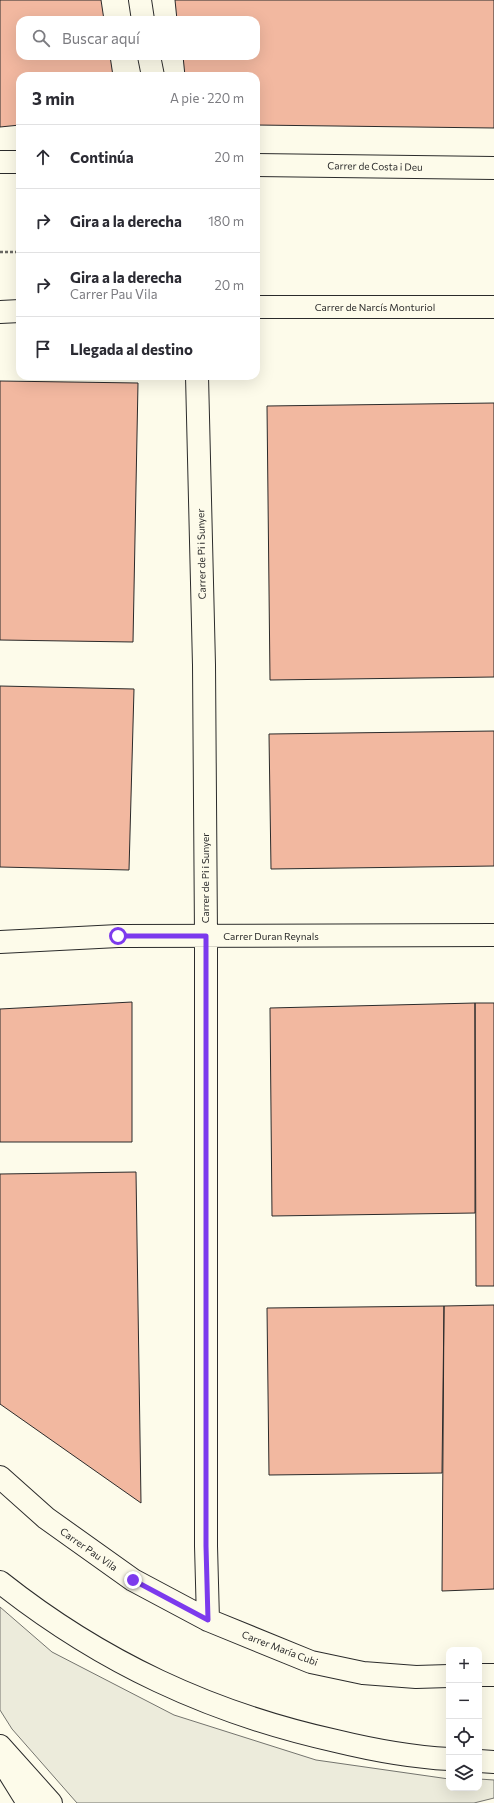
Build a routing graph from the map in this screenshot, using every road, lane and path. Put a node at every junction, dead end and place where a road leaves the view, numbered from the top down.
1 (140, 0) edge
2 (142, 16) edge
3 (150, 60) edge
4 (152, 72) edge
5 (0, 162) edge
6 (16, 162) edge
7 (260, 165) edge
8 (494, 168) edge
9 (0, 252) edge
10 (16, 252) edge
11 (260, 307) edge
12 (494, 307) edge
13 (16, 311) edge
14 (0, 312) edge
15 (197, 380) edge
16 (494, 935) edge
17 (206, 936) junction
18 (0, 942) edge
19 (0, 1477) edge
20 (0, 1582) edge
21 (208, 1620) junction
22 (482, 1675) edge
23 (494, 1675) edge
24 (446, 1676) edge
25 (0, 1746) edge
26 (0, 1758) edge
27 (446, 1759) edge
28 (482, 1761) edge
29 (494, 1762) edge
30 (28, 1803) edge
31 (51, 1803) edge

1 - 2 main road
3 - 4 main road
5 - 6 main road
7 - 8 main road, Carrer de Costa i Deu
9 - 10 path
11 - 12 main road, Carrer de Narcís Monturiol
13 - 14 main road
15 - 17 main road, Carrer de Pi i Sunyer
16 - 17 main road, Carrer Duran Reynals
17 - 18 main road, Carrer Duran Reynals
17 - 21 main road, Carrer de Pi i Sunyer
19 - 21 main road, Carrer Pau Vila
20 - 27 main road
21 - 24 main road, Carrer María Cubi
22 - 23 main road
25 - 31 main road
26 - 30 main road
28 - 29 main road

